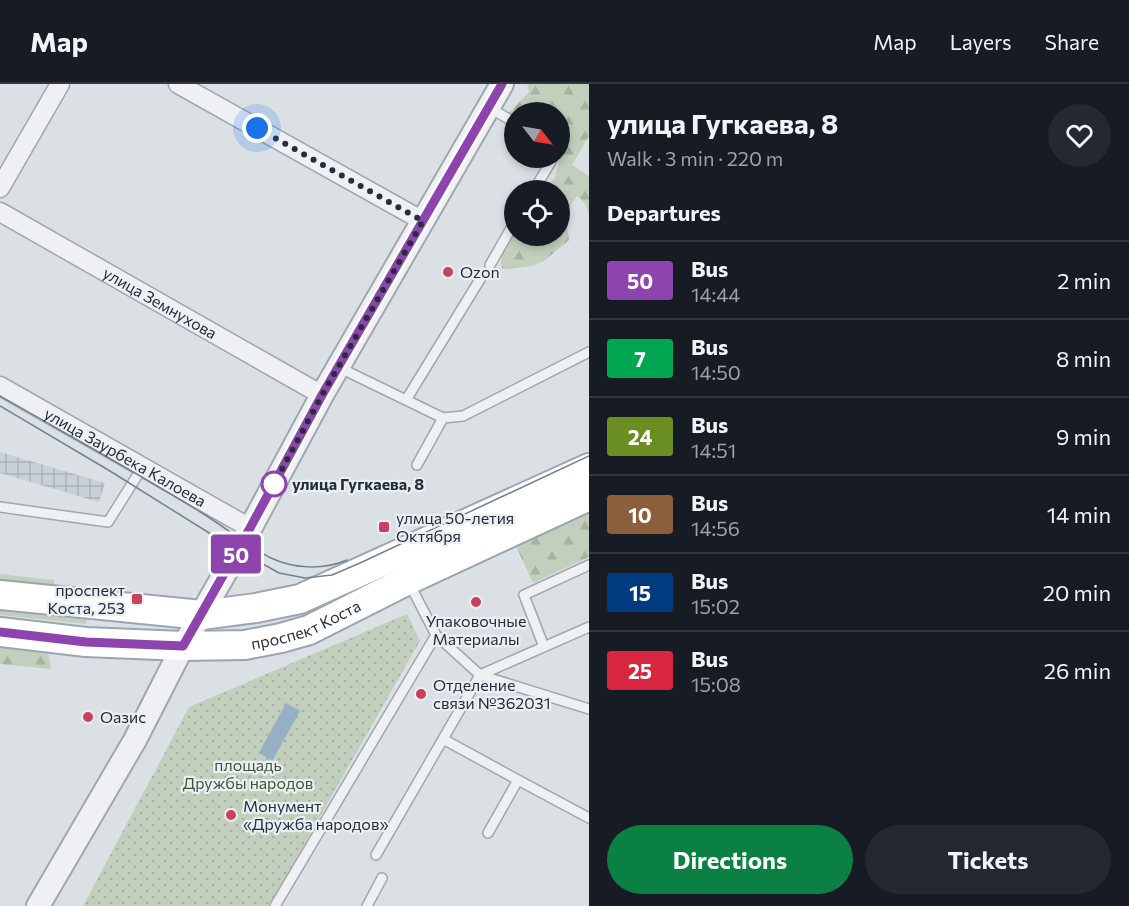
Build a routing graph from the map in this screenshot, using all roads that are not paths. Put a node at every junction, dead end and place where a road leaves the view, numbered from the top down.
1 (60, 84) edge
2 (178, 84) edge
3 (501, 84) edge
4 (488, 107) junction
5 (504, 116) edge
6 (0, 188) edge
7 (0, 212) edge
8 (423, 221) junction
9 (504, 240) edge
10 (490, 265) dead end
11 (482, 276) dead end
12 (589, 352) edge
13 (338, 366) junction
14 (0, 386) edge
15 (322, 395) junction
16 (406, 400) junction
17 (443, 418) junction
18 (417, 465) dead end
19 (142, 468) junction
20 (589, 468) edge
21 (589, 496) edge
22 (0, 507) edge
23 (250, 528) junction
24 (589, 565) edge
25 (408, 580) junction
26 (0, 595) edge
27 (202, 615) junction
28 (589, 627) edge
29 (0, 632) edge
30 (435, 635) junction
31 (183, 646) junction
32 (544, 646) junction
33 (480, 675) junction
34 (589, 709) edge
35 (443, 739) junction
36 (518, 780) junction
37 (589, 818) edge
38 (488, 833) dead end
39 (375, 855) dead end
40 (382, 878) dead end
41 (38, 906) edge
42 (275, 906) edge
43 (367, 906) edge

1 - 6 street
2 - 8 street
3 - 4 street
4 - 5 lane
4 - 8 street
7 - 15 street, улица Земнухова
8 - 13 street
9 - 10 lane
11 - 16 lane
12 - 17 lane
13 - 15 street
13 - 16 lane
14 - 19 street, улица Заурбека Калоева
15 - 23 street
16 - 17 lane
17 - 18 lane
19 - 22 lane
19 - 23 street, улица Заурбека Калоева
20 - 27 main road, проспект Коста
21 - 25 main road, проспект Коста
23 - 27 street
24 - 32 lane
25 - 30 lane
25 - 31 main road, проспект Коста
26 - 27 main road, проспект Коста
27 - 31 street
28 - 32 lane
29 - 31 main road, проспект Коста
30 - 33 lane
30 - 42 lane
31 - 41 street
32 - 33 lane
33 - 34 lane
33 - 35 lane
35 - 36 lane
35 - 39 lane
36 - 37 lane
36 - 38 lane
40 - 43 lane

